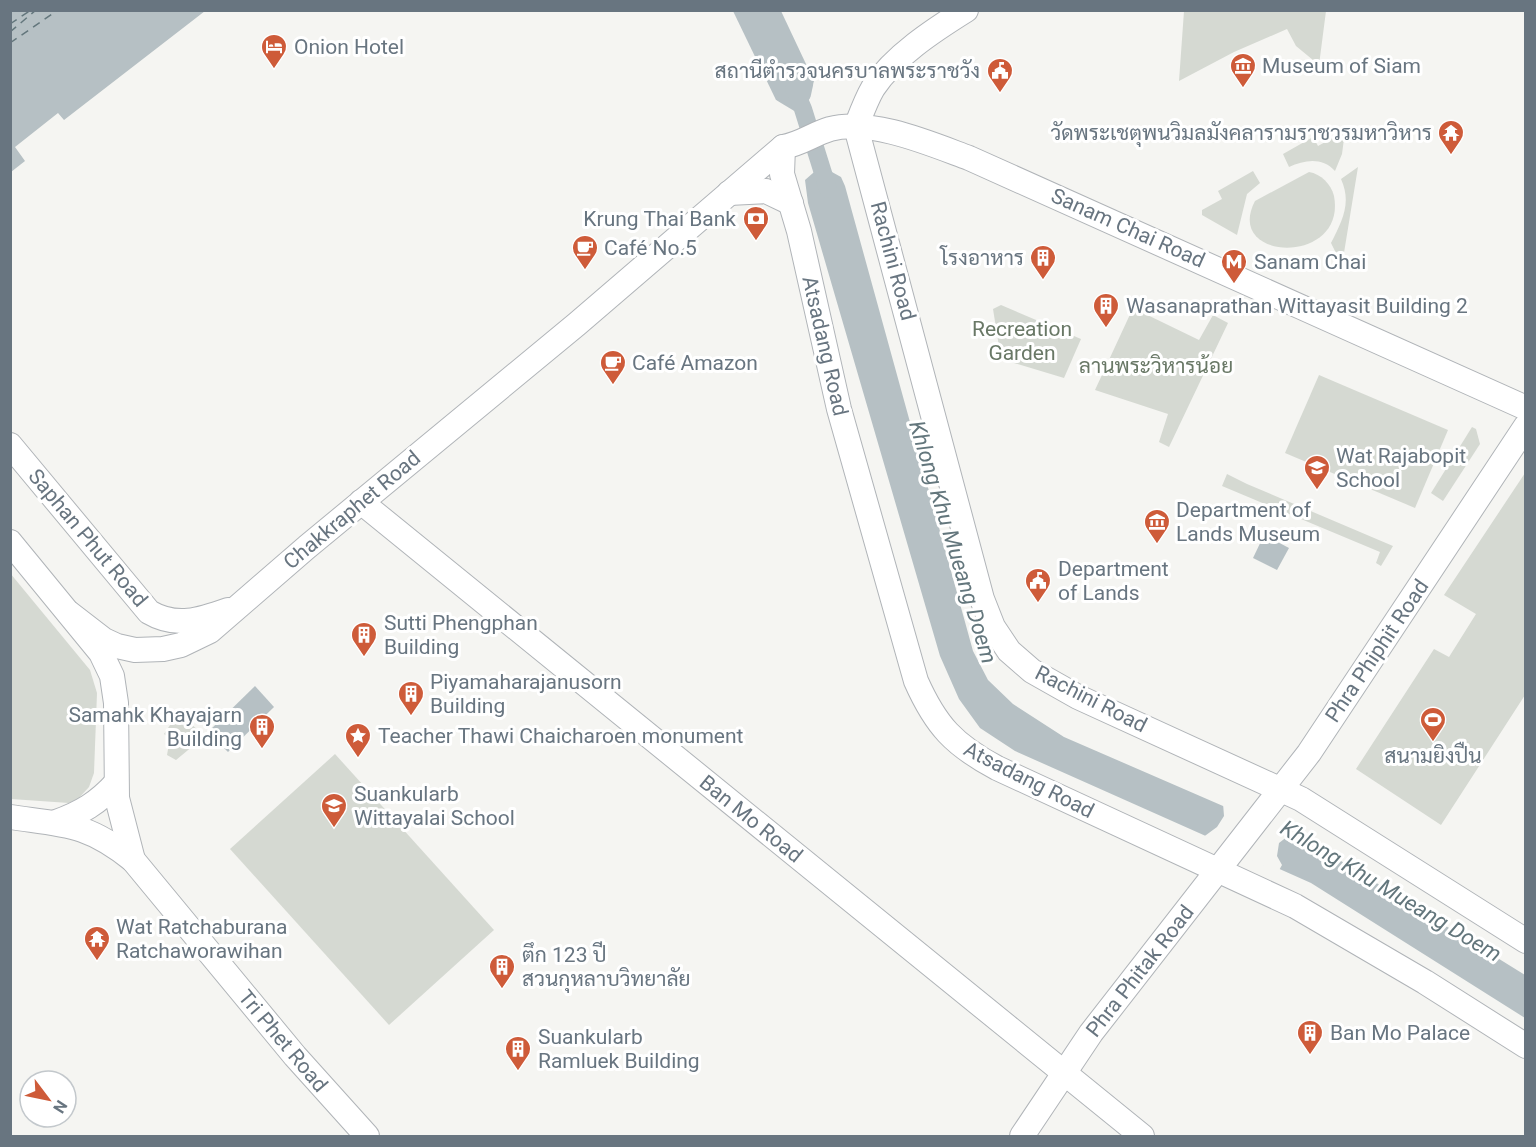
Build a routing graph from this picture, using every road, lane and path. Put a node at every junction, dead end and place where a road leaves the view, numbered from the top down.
1 (966, 10) edge
2 (856, 127) junction
3 (791, 146) junction
4 (729, 193) junction
5 (791, 203) junction
6 (1526, 408) edge
7 (1526, 426) edge
8 (10, 445) edge
9 (361, 502) junction
10 (10, 542) edge
11 (241, 604) junction
12 (69, 613) junction
13 (116, 783) junction
14 (1282, 789) junction
15 (12, 817) edge
16 (56, 822) junction
17 (133, 860) junction
18 (1226, 861) junction
19 (1526, 941) edge
20 (1526, 1046) edge
21 (1064, 1073) junction
22 (367, 1137) edge
23 (1022, 1137) edge
24 (1142, 1137) edge

1 - 2 street
2 - 3 street, Chakkraphet Road
2 - 6 street, Sanam Chai Road
2 - 14 street, Rachini Road
3 - 4 street, Chakkraphet Road
3 - 5 street, Atsadang Road
4 - 5 street
4 - 9 street, Chakkraphet Road
5 - 18 street, Atsadang Road
7 - 14 street, Phra Phiphit Road
8 - 11 street, Saphan Phut Road
9 - 11 street, Chakkraphet Road
9 - 21 street, Ban Mo Road
10 - 12 street
11 - 12 street, Chakkraphet Road
12 - 13 street
13 - 16 street
13 - 17 street, Tri Phet Road
14 - 18 street, Phra Phiphit Road
14 - 19 street, Rachini Road
15 - 16 street
16 - 17 street, Tri Phet Road
17 - 22 street, Tri Phet Road
18 - 20 street, Atsadang Road
18 - 21 street, Phra Phitak Road
21 - 23 street, Phra Phitak Road
21 - 24 street, Ban Mo Road

